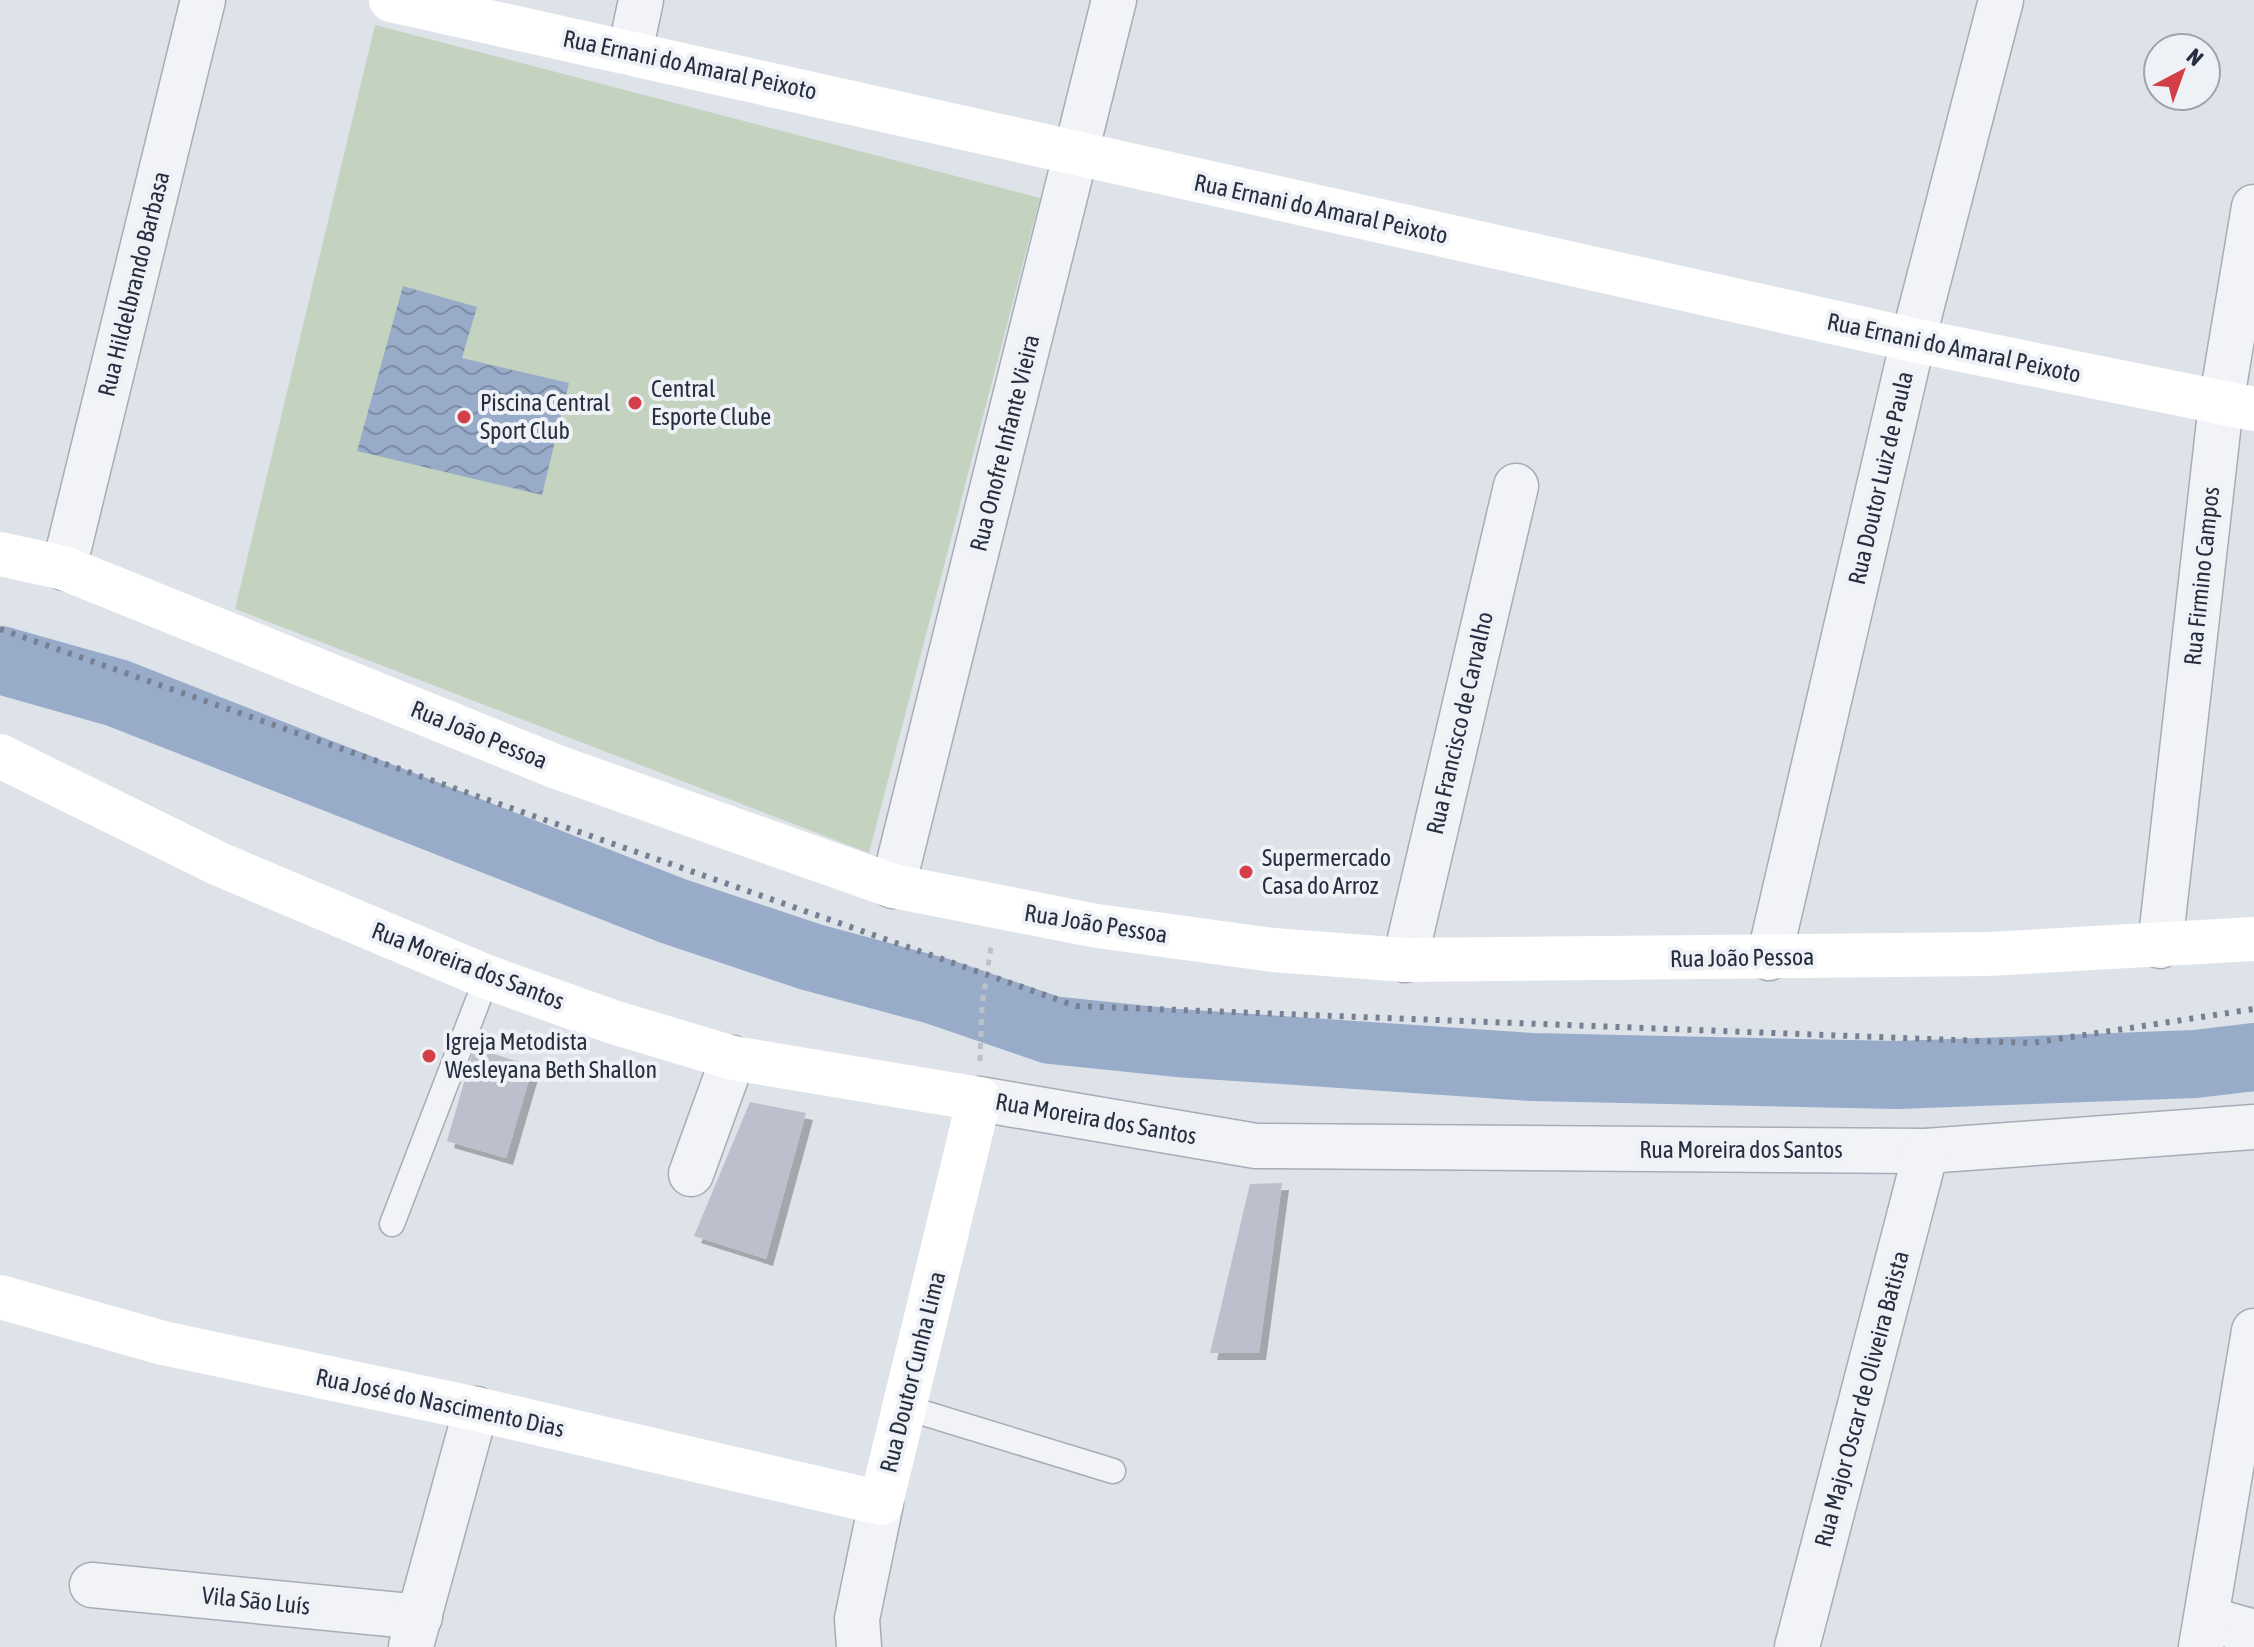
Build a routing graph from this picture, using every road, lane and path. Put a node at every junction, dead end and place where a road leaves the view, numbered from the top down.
1 (203, 0) edge
2 (391, 0) edge
3 (641, 0) edge
4 (1114, 0) edge
5 (2001, 0) edge
6 (630, 52) junction
7 (1077, 155) junction
8 (2254, 207) edge
9 (1913, 340) junction
10 (2238, 407) edge
11 (1516, 486) dead end
12 (0, 554) edge
13 (64, 568) junction
14 (0, 756) edge
15 (893, 886) junction
16 (995, 907) junction
17 (2254, 939) edge
18 (2160, 946) junction
19 (1769, 958) junction
20 (1405, 960) junction
21 (487, 977) junction
22 (733, 1058) junction
23 (979, 1099) junction
24 (2254, 1127) edge
25 (1926, 1151) junction
26 (691, 1174) dead end
27 (392, 1224) dead end
28 (0, 1297) edge
29 (2254, 1331) edge
30 (904, 1407) junction
31 (476, 1409) junction
32 (1113, 1471) dead end
33 (881, 1503) junction
34 (92, 1585) dead end
35 (415, 1632) edge
36 (2254, 1632) edge
37 (2204, 1633) edge
38 (859, 1647) edge
39 (1797, 1647) edge

1 - 13 street, Rua Hildelbrando Barbasa
2 - 6 main road, Rua Ernani do Amaral Peixoto
3 - 6 street
4 - 7 street, Rua Onofre Infante Vieira
5 - 9 street, Rua Doutor Luiz de Paula
6 - 7 main road, Rua Ernani do Amaral Peixoto
7 - 9 main road, Rua Ernani do Amaral Peixoto
7 - 15 street, Rua Onofre Infante Vieira
8 - 10 street, Rua Firmino Campos
9 - 10 main road, Rua Ernani do Amaral Peixoto
9 - 19 street, Rua Doutor Luiz de Paula
10 - 18 street, Rua Firmino Campos
11 - 20 street, Rua Francisco de Carvalho
12 - 13 main road, Rua João Pessoa
13 - 15 main road, Rua João Pessoa
14 - 21 main road, Rua Moreira dos Santos
15 - 16 main road, Rua João Pessoa
16 - 20 main road, Rua João Pessoa
16 - 23 path
17 - 18 main road, Rua João Pessoa
18 - 19 main road, Rua João Pessoa
19 - 20 main road, Rua João Pessoa
21 - 22 main road, Rua Moreira dos Santos
21 - 27 lane
22 - 23 main road, Rua Moreira dos Santos
22 - 26 street
23 - 25 street, Rua Moreira dos Santos
23 - 30 main road, Rua Doutor Cunha Lima
24 - 25 street, Rua Moreira dos Santos
25 - 39 street, Rua Major Oscar de Oliveira Batista
28 - 31 main road, Rua José do Nascimento Dias
29 - 37 street
30 - 32 lane
30 - 33 main road, Rua Doutor Cunha Lima
31 - 33 main road, Rua José do Nascimento Dias
31 - 35 street
33 - 38 street, Rua Doutor Cunha Lima
34 - 35 street, Vila São Luís
36 - 37 street

